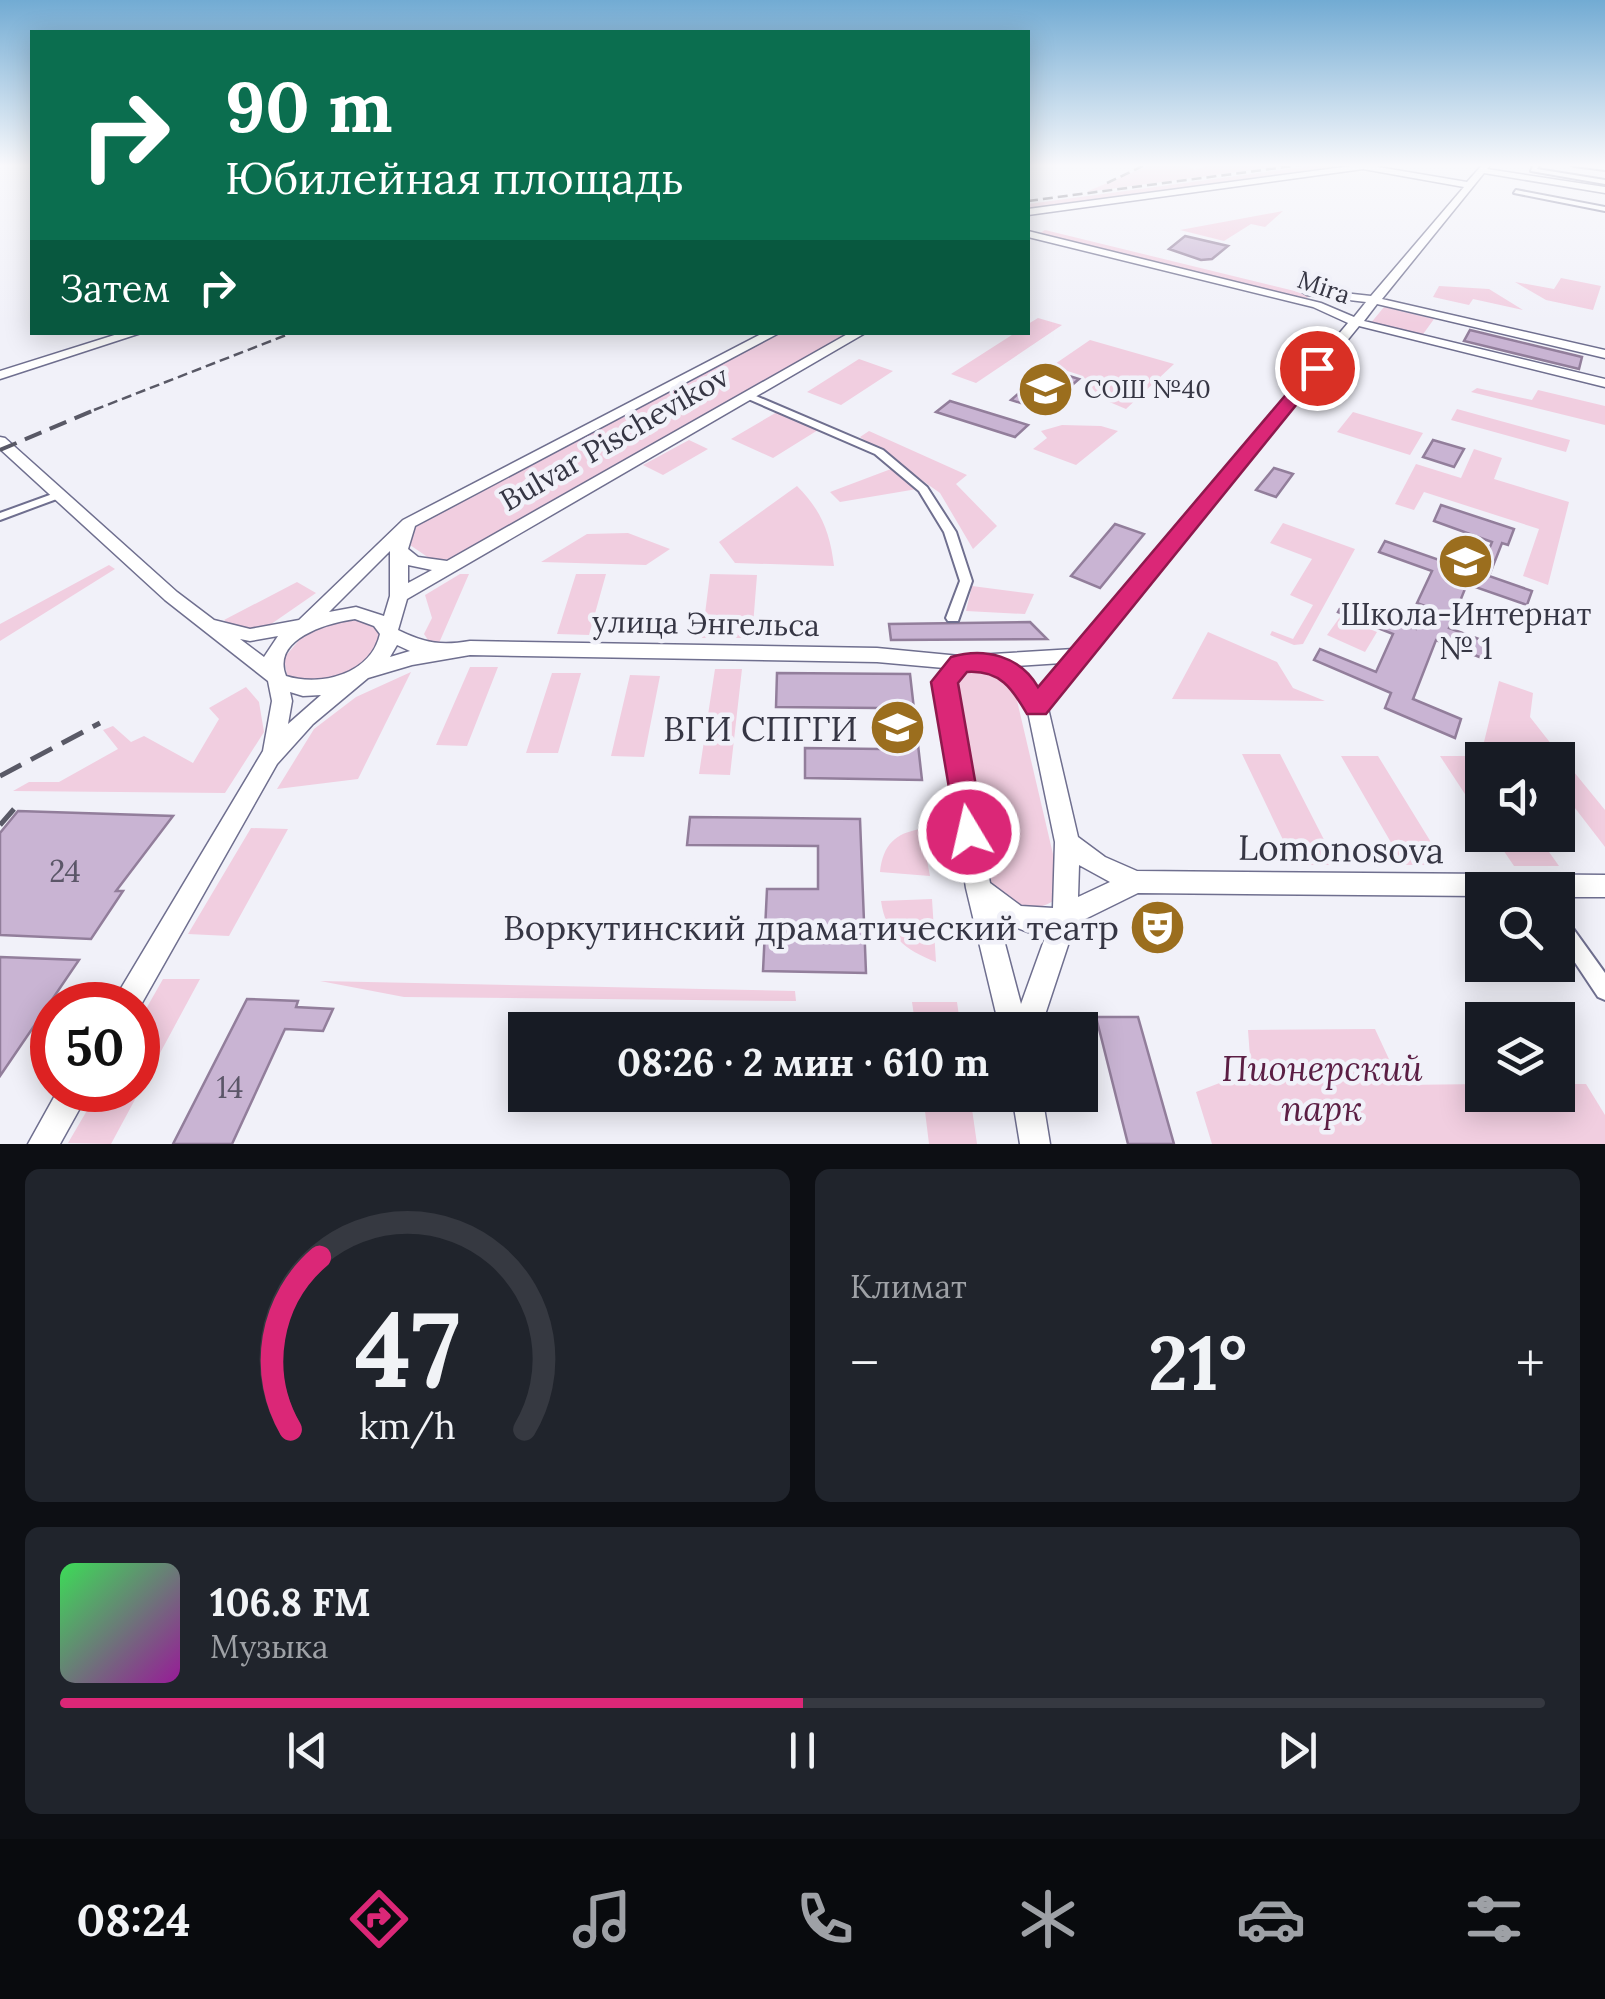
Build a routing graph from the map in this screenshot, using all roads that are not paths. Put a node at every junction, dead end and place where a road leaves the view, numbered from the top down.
1 (1443, 217) edge
2 (1031, 232) edge
3 (1373, 300) junction
4 (1355, 322) junction
5 (128, 335) edge
6 (769, 335) edge
7 (855, 335) edge
8 (1605, 354) edge
9 (0, 375) edge
10 (1605, 383) edge
11 (749, 396) junction
12 (0, 440) edge
13 (58, 495) junction
14 (0, 517) edge
15 (409, 523) junction
16 (399, 550) junction
17 (449, 567) junction
18 (399, 596) junction
19 (953, 618) dead end
20 (206, 624) junction
21 (305, 626) junction
22 (390, 631) junction
23 (452, 650) junction
24 (1081, 654) junction
25 (923, 658) junction
26 (992, 661) junction
27 (960, 663) junction
28 (363, 674) junction
29 (276, 678) junction
30 (944, 682) junction
31 (1036, 707) junction
32 (269, 758) junction
33 (1067, 842) junction
34 (1136, 882) junction
35 (1605, 886) edge
36 (1465, 887) edge
37 (1575, 887) edge
38 (978, 888) junction
39 (1065, 916) junction
40 (1575, 947) edge
41 (138, 982) edge
42 (1605, 990) edge
43 (1009, 1012) edge
44 (1032, 1012) edge
45 (62, 1112) edge
46 (1029, 1112) edge
47 (43, 1144) edge
48 (1035, 1144) edge

1 - 3 main road
2 - 3 main road, Mira
2 - 4 main road, Mira
3 - 4 main road
3 - 8 main road, Mira
4 - 10 main road, Mira
4 - 24 main road
5 - 9 main road
6 - 15 main road, Bulvar Pischevikov
7 - 11 main road, Bulvar Pischevikov
11 - 17 main road, Bulvar Pischevikov
11 - 19 street
12 - 13 main road
13 - 14 street
13 - 20 main road
15 - 16 main road
15 - 21 main road, Bulvar Pischevikov
16 - 17 main road
16 - 18 main road
17 - 18 main road, Bulvar Pischevikov
18 - 22 main road
20 - 21 main road
20 - 29 main road
21 - 22 main road
21 - 29 main road, Bulvar Pischevikov
22 - 23 main road, улица Энгельса
22 - 28 main road
23 - 25 main road, улица Энгельса
23 - 28 main road, улица Энгельса
24 - 26 main road, улица Энгельса
24 - 31 main road
25 - 27 main road, улица Энгельса
25 - 30 main road
26 - 27 main road, улица Энгельса
26 - 31 main road
27 - 30 main road
28 - 29 main road
28 - 32 main road
29 - 32 main road, Bulvar Pischevikov
30 - 38 main road
31 - 33 main road
32 - 41 main road
33 - 34 main road, Lomonosova
33 - 39 main road
34 - 36 main road, Lomonosova
34 - 39 main road, Lomonosova
35 - 37 main road, Lomonosova
38 - 39 main road
38 - 43 main road
39 - 44 main road
40 - 42 street
45 - 47 main road
46 - 48 main road

